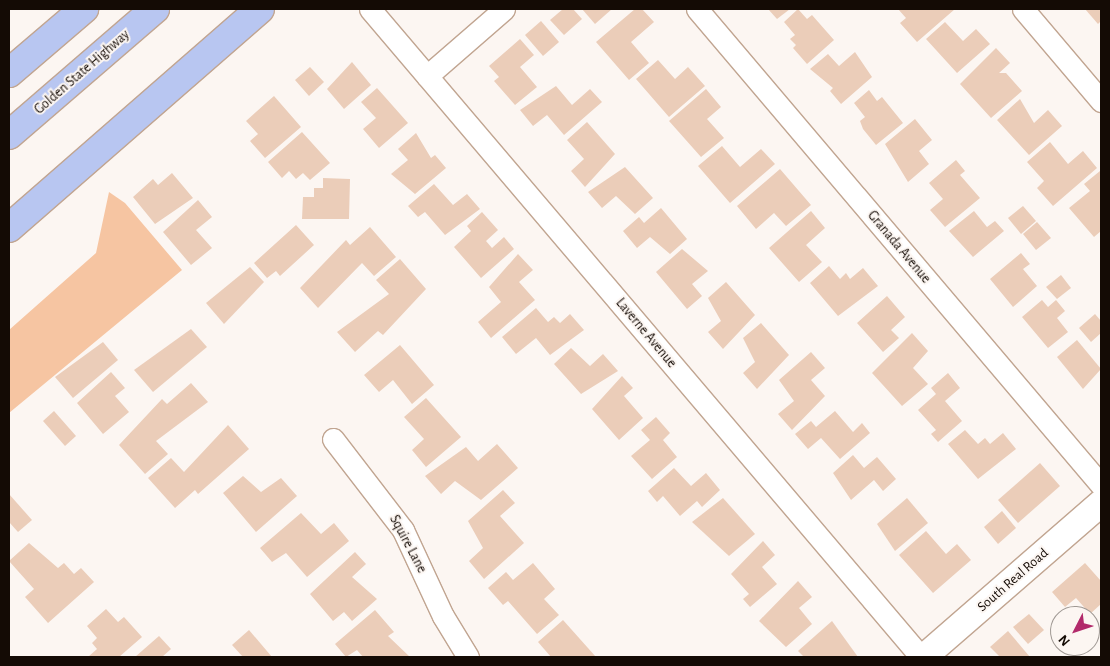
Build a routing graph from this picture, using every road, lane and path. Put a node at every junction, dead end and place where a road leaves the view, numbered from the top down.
1 (84, 9) edge
2 (155, 9) edge
3 (260, 9) edge
4 (370, 9) edge
5 (504, 9) edge
6 (697, 9) edge
7 (1023, 9) edge
8 (9, 73) edge
9 (427, 76) junction
10 (1101, 101) edge
11 (9, 135) edge
12 (9, 228) edge
13 (333, 439) dead end
14 (1101, 485) edge
15 (1101, 503) edge
16 (468, 657) edge
17 (923, 657) edge

1 - 8 highway
2 - 11 highway, Golden State Highway
3 - 12 highway
4 - 9 street, Laverne Avenue
5 - 9 street
6 - 14 street, Granada Avenue
7 - 10 street
9 - 17 street, Laverne Avenue
13 - 16 street, Squire Lane
15 - 17 street, South Real Road

